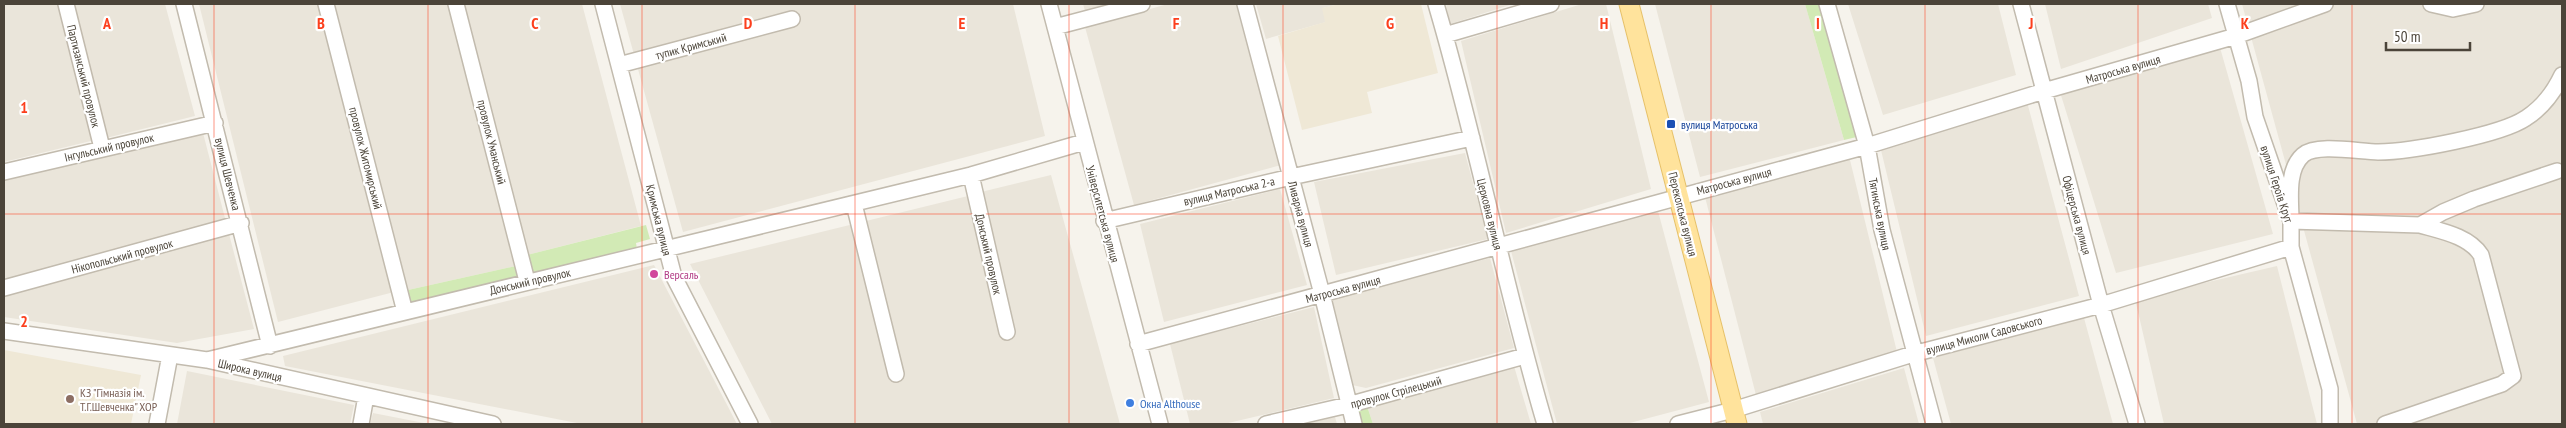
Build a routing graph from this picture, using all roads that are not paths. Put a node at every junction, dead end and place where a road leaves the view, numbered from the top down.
1 (66, 4) edge
2 (184, 4) edge
3 (326, 4) edge
4 (456, 4) edge
5 (603, 4) edge
6 (1049, 4) edge
7 (1142, 4) edge
8 (1245, 4) edge
9 (1436, 4) edge
10 (1552, 4) edge
11 (1629, 4) edge
12 (1827, 4) edge
13 (2021, 4) edge
14 (2227, 4) edge
15 (2325, 4) edge
16 (2431, 4) edge
17 (2476, 4) edge
18 (792, 19) dead end
19 (1055, 27) junction
20 (1445, 35) junction
21 (2236, 36) junction
22 (619, 65) junction
23 (2562, 75) edge
24 (2044, 92) junction
25 (215, 123) junction
26 (1472, 138) junction
27 (1084, 142) junction
28 (1867, 146) junction
29 (102, 148) junction
30 (2557, 171) dead end
31 (4, 172) edge
32 (970, 175) junction
33 (1291, 176) junction
34 (1678, 196) junction
35 (854, 204) junction
36 (1104, 221) junction
37 (2291, 221) junction
38 (241, 224) junction
39 (2420, 225) junction
40 (1498, 246) junction
41 (2290, 247) junction
42 (667, 250) junction
43 (527, 281) junction
44 (4, 288) edge
45 (1322, 294) junction
46 (2101, 305) junction
47 (405, 312) junction
48 (4, 331) edge
49 (1007, 332) dead end
50 (1138, 344) junction
51 (270, 346) junction
52 (1913, 354) junction
53 (170, 355) junction
54 (1525, 356) junction
55 (207, 360) junction
56 (896, 374) dead end
57 (366, 396) junction
58 (1348, 405) junction
59 (1735, 417) edge
60 (157, 424) edge
61 (361, 424) edge
62 (493, 424) edge
63 (750, 424) edge
64 (1160, 424) edge
65 (1266, 424) edge
66 (1354, 424) edge
67 (1545, 424) edge
68 (1678, 424) edge
69 (1934, 424) edge
70 (2137, 424) edge
71 (2330, 424) edge
72 (2385, 424) edge

1 - 29 street, Партизанський провулок
2 - 25 street, вулиця Шевченка
3 - 47 street, провулок Житомирський
4 - 43 street, провулок Уманський
5 - 22 street, Кримська вулиця
6 - 19 street, Університетська вулиця
7 - 19 street
8 - 33 street, Ливарна вулиця
9 - 20 street, Церковна вулиця
10 - 20 street
11 - 34 main road, Перекопська вулиця
12 - 28 street, Тягинська вулиця
13 - 24 street, Офіцерська вулиця
14 - 21 street, вулиця Героїв Крут
15 - 21 street, Матроська вулиця
16 - 17 street
18 - 22 street, тупик Кримський
19 - 27 street, Університетська вулиця
20 - 26 street, Церковна вулиця
21 - 24 street, Матроська вулиця
21 - 37 street, вулиця Героїв Крут
22 - 42 street, Кримська вулиця
23 - 37 street
24 - 28 street, Матроська вулиця
24 - 46 street, Офіцерська вулиця
25 - 29 street, Інгульський провулок
25 - 38 street, вулиця Шевченка
26 - 33 street, вулиця Матроська 2-а
26 - 40 street, Церковна вулиця
27 - 32 street, Донський провулок
27 - 36 street, Університетська вулиця
28 - 34 street, Матроська вулиця
28 - 52 street, Тягинська вулиця
29 - 31 street, Інгульський провулок
30 - 39 street
32 - 35 street, Донський провулок
32 - 49 street, Донський провулок
33 - 36 street, вулиця Матроська 2-а
33 - 45 street, Ливарна вулиця
34 - 40 street, Матроська вулиця
34 - 59 main road, Перекопська вулиця
35 - 42 street, Донський провулок
35 - 56 street
36 - 50 street, Університетська вулиця
37 - 39 street
37 - 41 street, вулиця Героїв Крут
38 - 44 street, Нікопольський провулок
38 - 51 street, вулиця Шевченка
39 - 72 street
40 - 45 street, Матроська вулиця
40 - 54 street, Церковна вулиця
41 - 46 street, вулиця Миколи Садовського
41 - 71 street, вулиця Героїв Крут
42 - 43 street, Донський провулок
42 - 63 street, Кримська вулиця
43 - 47 street, Донський провулок
45 - 50 street, Матроська вулиця
45 - 58 street, Ливарна вулиця
46 - 52 street, вулиця Миколи Садовського
46 - 70 street, Офіцерська вулиця
47 - 51 street, Донський провулок
48 - 53 street, Широка вулиця
50 - 64 street, Університетська вулиця
51 - 55 street, Донський провулок
52 - 59 street, вулиця Миколи Садовського
52 - 69 street, Тягинська вулиця
53 - 55 street, Широка вулиця
53 - 60 street
54 - 58 street, провулок Стрілецький
54 - 67 street, Церковна вулиця
55 - 57 street, Широка вулиця
57 - 61 street
57 - 62 street, Широка вулиця
58 - 65 street, провулок Стрілецький
58 - 66 street, Ливарна вулиця
59 - 68 street, вулиця Миколи Садовського

